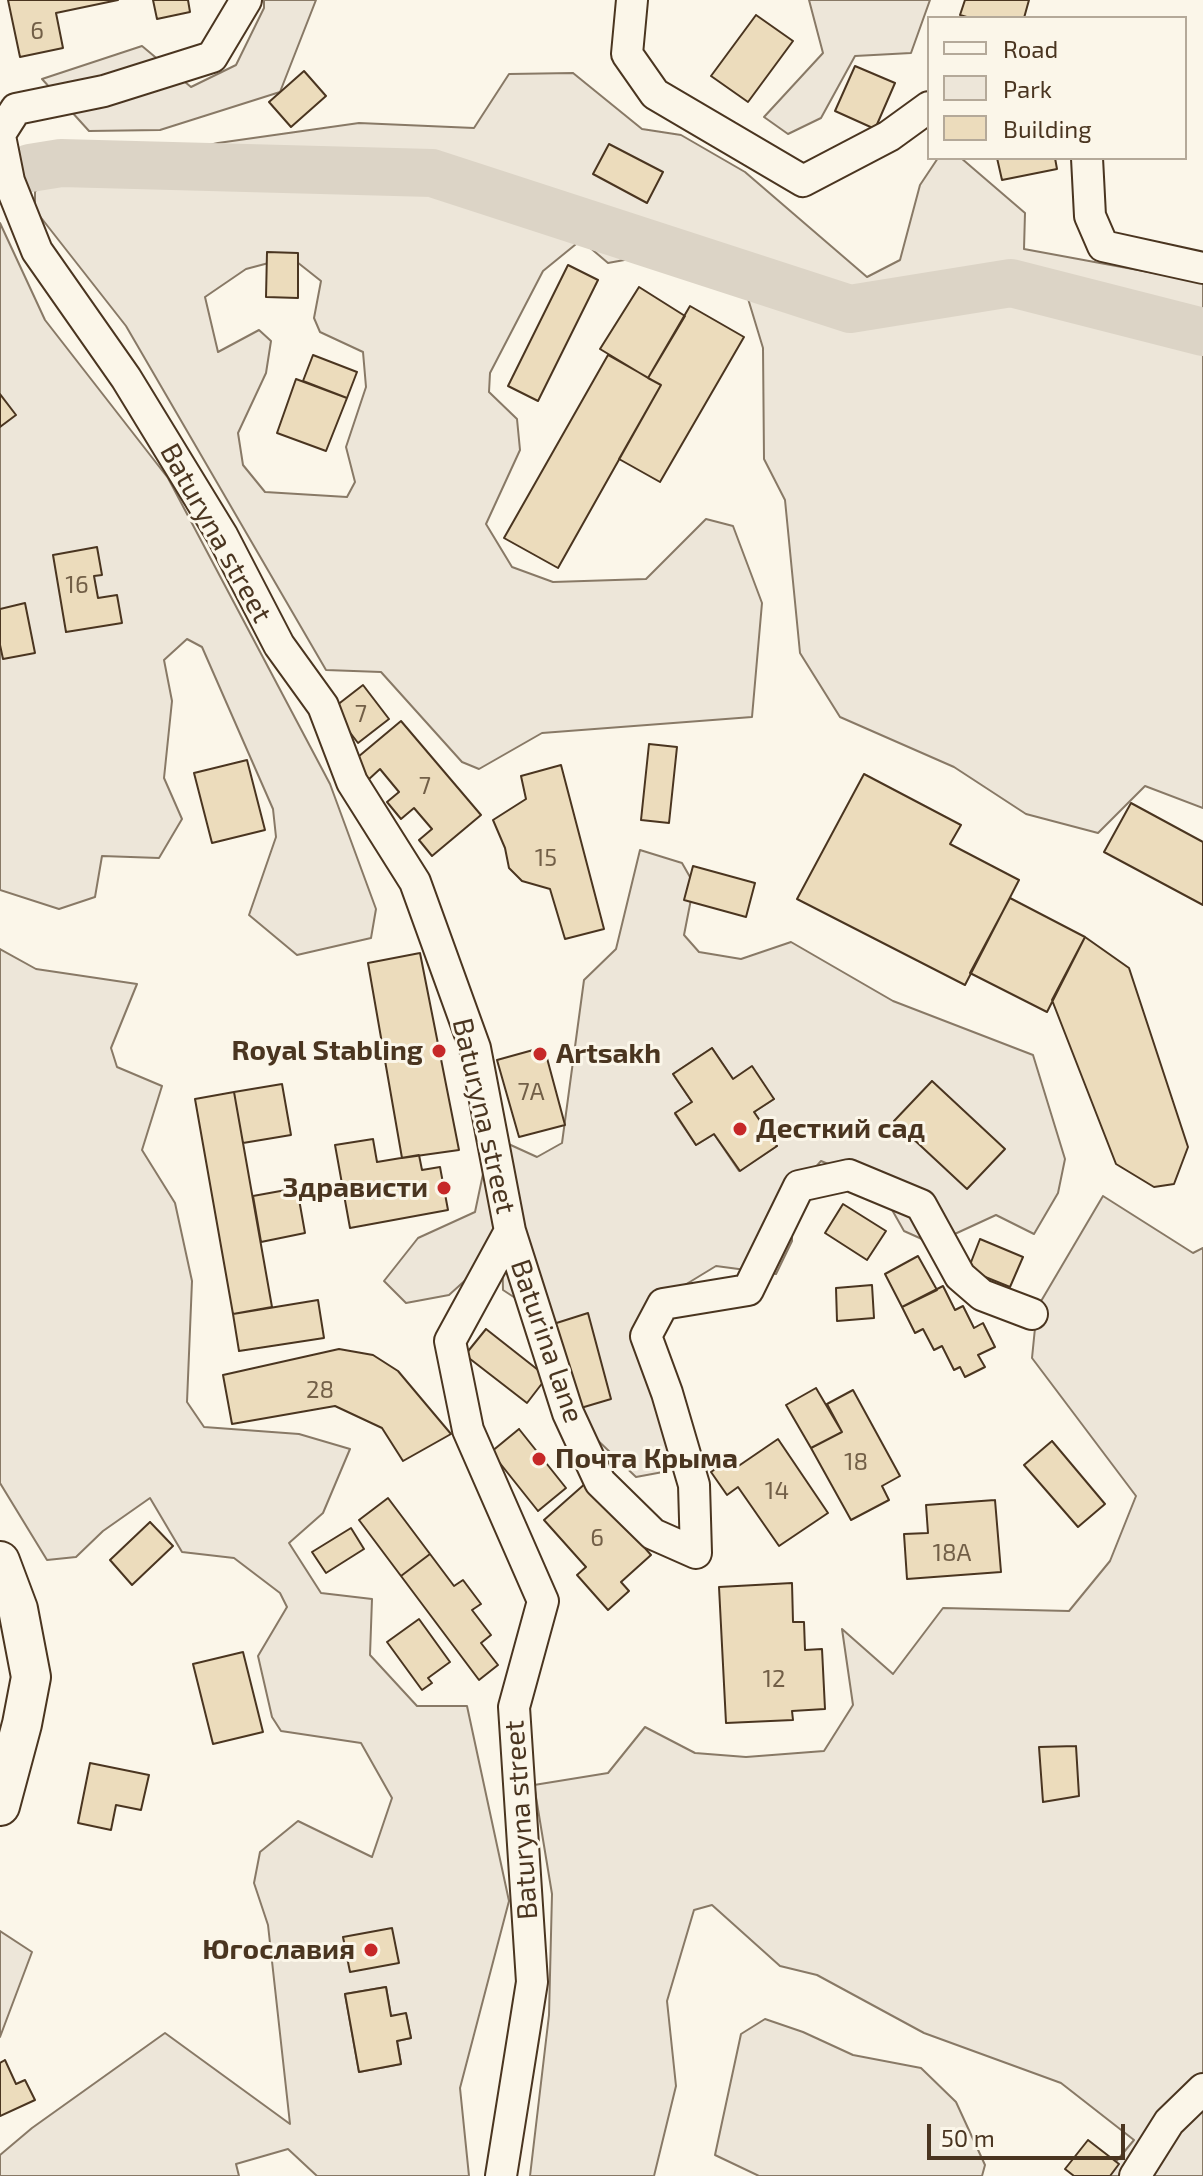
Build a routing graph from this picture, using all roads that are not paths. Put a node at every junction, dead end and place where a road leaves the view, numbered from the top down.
1 (246, 0) edge
2 (632, 0) edge
3 (927, 108) edge
4 (0, 135) edge
5 (1087, 160) edge
6 (1203, 268) edge
7 (510, 1231) junction
8 (1032, 1314) dead end
9 (0, 1561) edge
10 (5, 1608) edge
11 (0, 1806) edge
12 (1203, 2089) edge
13 (501, 2176) edge
14 (1135, 2176) edge

1 - 4 street, Baturyna street
2 - 3 street
4 - 7 street, Baturyna street
5 - 6 street
7 - 8 street, Baturina lane
7 - 13 street, Baturyna street
9 - 10 main road
10 - 11 main road
12 - 14 street

